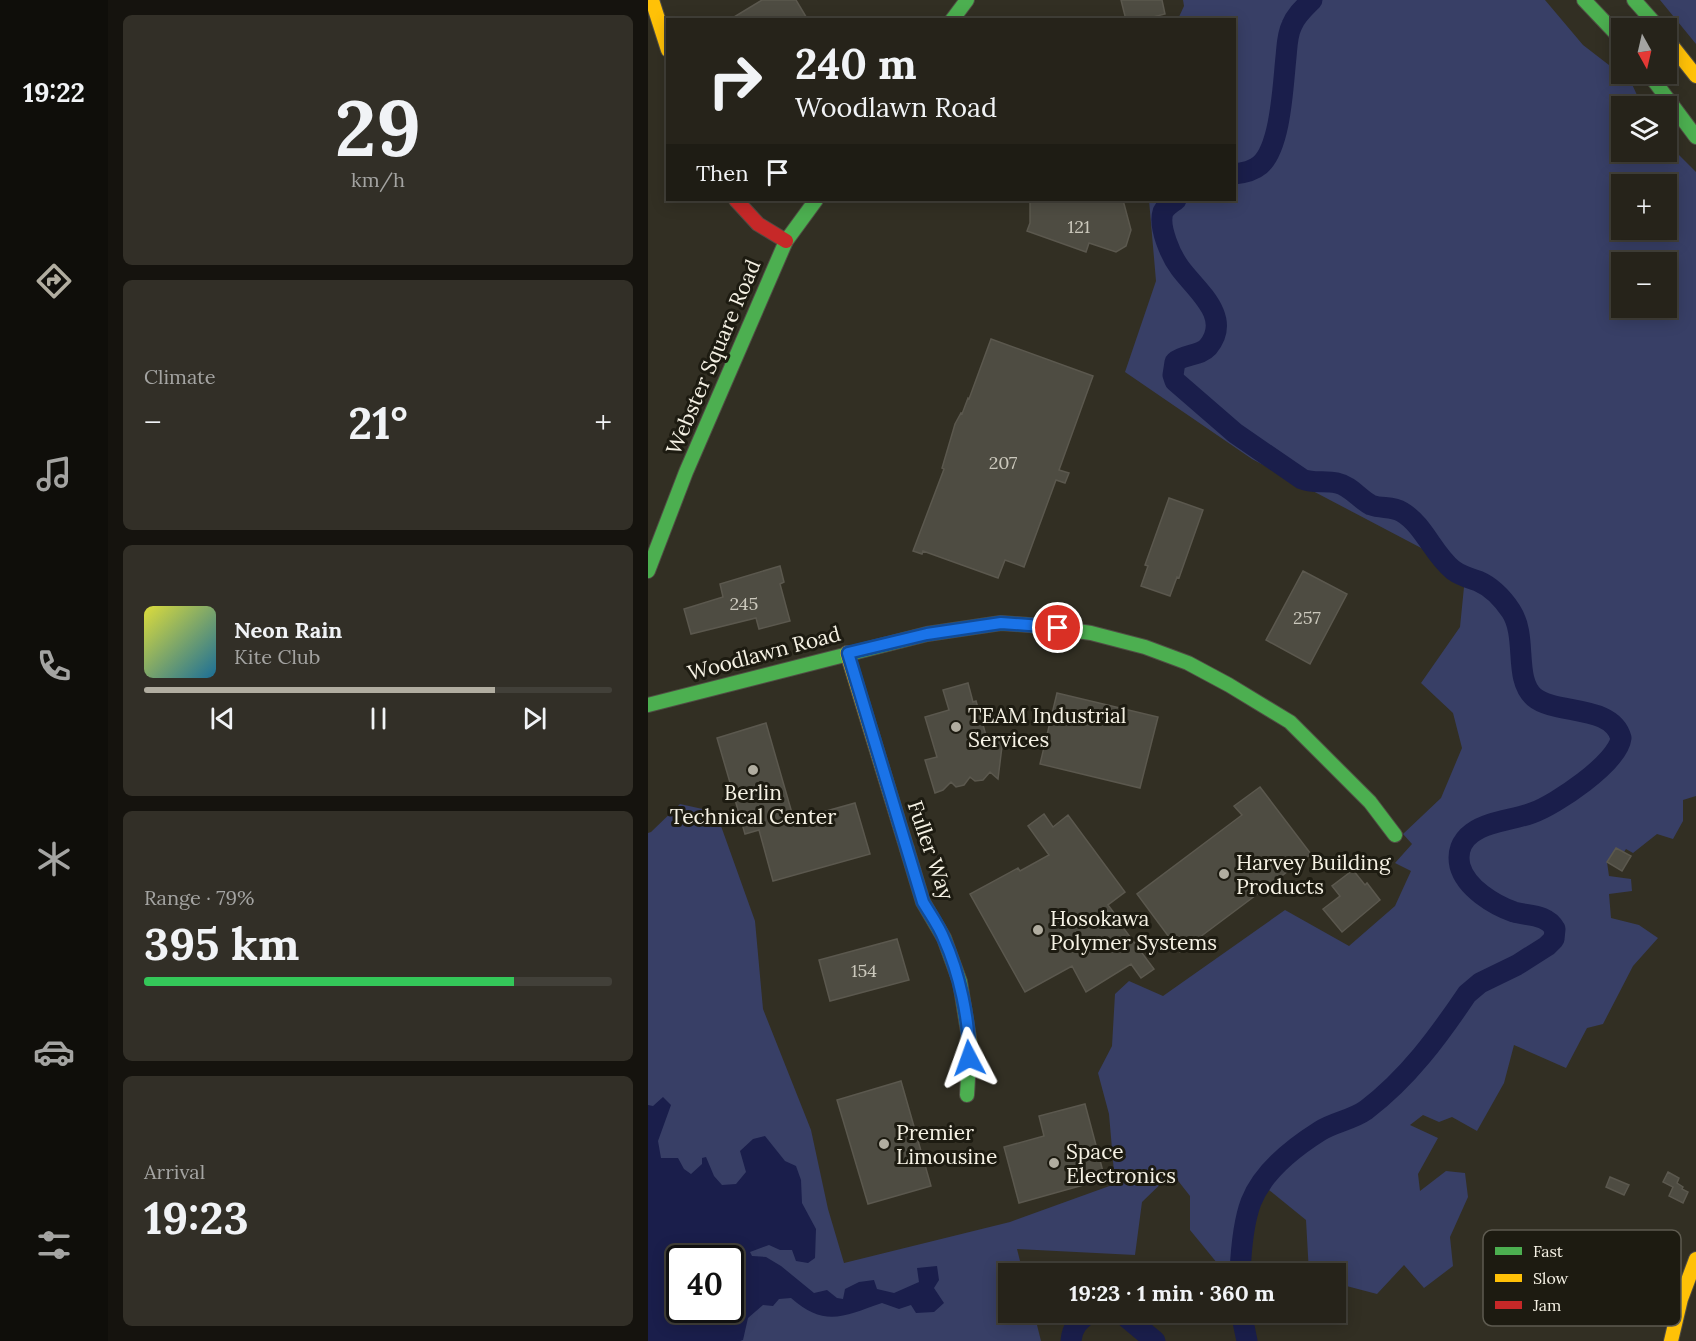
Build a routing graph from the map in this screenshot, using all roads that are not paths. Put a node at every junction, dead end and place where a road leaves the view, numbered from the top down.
1 (652, 0) edge
2 (968, 0) edge
3 (1584, 0) edge
4 (1634, 0) edge
5 (954, 18) edge
6 (1650, 18) edge
7 (1611, 28) edge
8 (666, 44) edge
9 (1677, 52) edge
10 (1696, 76) edge
11 (1656, 84) edge
12 (1696, 137) edge
13 (737, 201) edge
14 (815, 201) edge
15 (786, 241) junction
16 (648, 571) edge
17 (848, 653) junction
18 (648, 705) edge
19 (1395, 835) dead end
20 (967, 1095) dead end
21 (1696, 1259) edge
22 (1681, 1299) edge
23 (1675, 1326) edge
24 (1671, 1341) edge

1 - 8 main road
2 - 5 main road
3 - 7 main road
4 - 6 main road
9 - 10 main road
11 - 12 main road
13 - 15 main road
14 - 15 main road, Webster Square Road
15 - 16 main road, Webster Square Road
17 - 18 main road, Woodlawn Road
17 - 19 main road, Woodlawn Road
17 - 20 main road, Fuller Way
21 - 22 main road
23 - 24 main road

